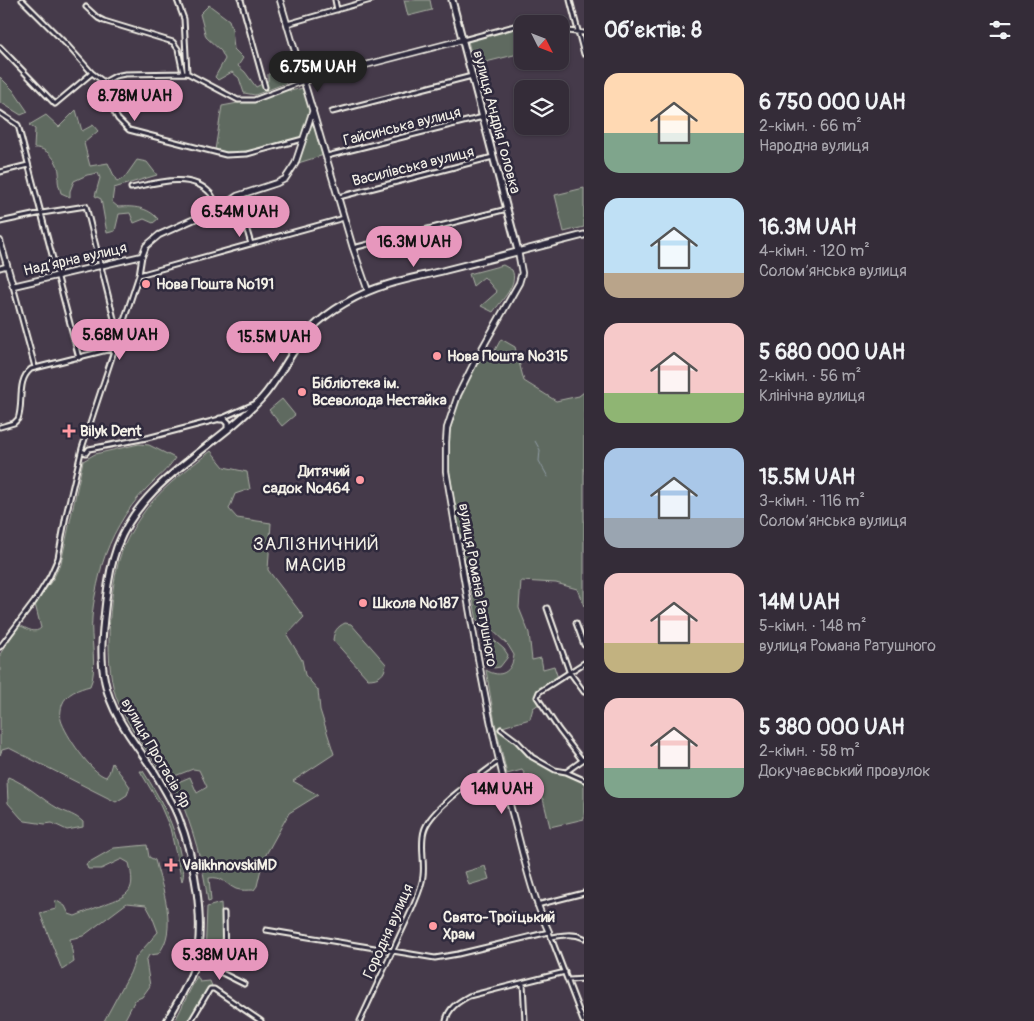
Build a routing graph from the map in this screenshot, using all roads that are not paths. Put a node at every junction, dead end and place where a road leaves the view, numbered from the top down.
1 (22, 0) edge
2 (177, 0) edge
3 (241, 0) edge
4 (280, 0) edge
5 (335, 0) edge
6 (371, 0) edge
7 (452, 0) edge
8 (570, 0) edge
9 (86, 7) dead end
10 (337, 10) junction
11 (287, 24) junction
12 (514, 26) edge
13 (569, 31) edge
14 (579, 33) junction
15 (584, 33) edge
16 (462, 40) junction
17 (0, 48) edge
18 (584, 54) edge
19 (92, 72) junction
20 (185, 73) junction
21 (472, 76) junction
22 (304, 81) junction
23 (104, 82) junction
24 (265, 86) dead end
25 (313, 110) junction
26 (332, 112) dead end
27 (0, 113) edge
28 (483, 117) junction
29 (303, 139) junction
30 (327, 156) junction
31 (493, 157) junction
32 (28, 165) junction
33 (0, 172) edge
34 (131, 188) dead end
35 (237, 196) junction
36 (339, 197) junction
37 (219, 208) junction
38 (507, 209) junction
39 (42, 213) junction
40 (345, 218) junction
41 (0, 222) edge
42 (584, 235) edge
43 (0, 241) edge
44 (251, 244) junction
45 (353, 248) junction
46 (518, 251) junction
47 (142, 256) junction
48 (7, 266) junction
49 (102, 266) junction
50 (0, 268) edge
51 (139, 275) junction
52 (59, 276) junction
53 (13, 286) junction
54 (368, 291) junction
55 (116, 328) junction
56 (104, 330) junction
57 (91, 334) dead end
58 (118, 336) junction
59 (115, 348) junction
60 (79, 358) junction
61 (35, 368) junction
62 (259, 401) junction
63 (220, 419) junction
64 (0, 427) edge
65 (228, 429) junction
66 (84, 446) junction
67 (89, 449) junction
68 (82, 451) junction
69 (547, 608) dead end
70 (576, 624) dead end
71 (584, 645) edge
72 (0, 647) edge
73 (584, 663) edge
74 (569, 671) junction
75 (584, 692) edge
76 (501, 729) dead end
77 (583, 760) edge
78 (499, 761) junction
79 (566, 772) junction
80 (584, 780) edge
81 (584, 893) edge
82 (537, 905) junction
83 (224, 913) dead end
84 (266, 930) dead end
85 (549, 932) junction
86 (552, 937) junction
87 (584, 938) edge
88 (392, 951) junction
89 (196, 960) junction
90 (220, 972) junction
91 (566, 972) junction
92 (584, 979) edge
93 (569, 980) junction
94 (523, 983) junction
95 (244, 984) dead end
96 (583, 1019) edge
97 (167, 1021) edge
98 (191, 1021) edge
99 (261, 1021) edge
100 (360, 1021) edge
101 (446, 1021) edge
102 (526, 1021) edge

1 - 19 street
2 - 20 street
3 - 24 street
4 - 11 street
5 - 10 street
6 - 10 street
7 - 16 main road, вулиця Андрія Головка
8 - 14 street
9 - 20 street
10 - 11 street
11 - 22 street
12 - 16 street
13 - 14 street
14 - 15 street
14 - 18 street
16 - 21 main road, вулиця Андрія Головка
16 - 22 street
17 - 19 street
19 - 23 street
20 - 22 street
20 - 23 street
21 - 26 street
21 - 28 main road, вулиця Андрія Головка
22 - 25 street
23 - 29 street
25 - 29 street
25 - 30 street
27 - 32 street
28 - 30 street, Гайсинська вулиця
28 - 31 main road, вулиця Андрія Головка
29 - 35 street
30 - 36 street
31 - 36 street, Василівська вулиця
31 - 38 main road, вулиця Андрія Головка
32 - 33 street
32 - 39 street
34 - 37 street
35 - 37 street
35 - 44 street
36 - 40 street
37 - 47 street
38 - 45 street
38 - 46 main road, вулиця Андрія Головка
39 - 41 street
39 - 49 street
39 - 52 street
40 - 44 street
40 - 45 street
42 - 46 main road, вулиця Протасів Яр
43 - 48 street
44 - 51 street
45 - 54 street
46 - 54 main road, вулиця Протасів Яр
46 - 78 street, вулиця Романа Ратушного
47 - 49 street, Надʼярна вулиця
47 - 51 street
48 - 50 street
48 - 53 street
49 - 52 street, Надʼярна вулиця
49 - 55 street
51 - 58 street
52 - 53 street, Надʼярна вулиця
52 - 60 street
53 - 61 street
54 - 62 main road, вулиця Протасів Яр
55 - 56 street
55 - 58 street
56 - 57 street
56 - 59 street
58 - 59 street
59 - 60 street
59 - 66 street
60 - 61 street
61 - 64 street
62 - 63 street
62 - 65 main road, вулиця Протасів Яр
63 - 65 main road
63 - 67 street
65 - 89 main road, вулиця Протасів Яр
66 - 67 street
66 - 68 street
67 - 68 street
68 - 72 street
69 - 74 street
70 - 71 street
73 - 74 street
74 - 75 street
74 - 77 street
76 - 79 street
77 - 79 street
78 - 82 street, вулиця Романа Ратушного
78 - 88 street, Городня вулиця
79 - 80 street
81 - 82 street
82 - 85 street, вулиця Романа Ратушного
83 - 90 street
84 - 88 street
85 - 86 street
85 - 88 street
86 - 87 street
86 - 91 street
88 - 100 street, Городня вулиця
89 - 90 street
89 - 97 main road, вулиця Протасів Яр
90 - 95 street
91 - 93 street
91 - 94 street
92 - 93 street
93 - 96 street
94 - 101 street
94 - 102 street
98 - 99 street

